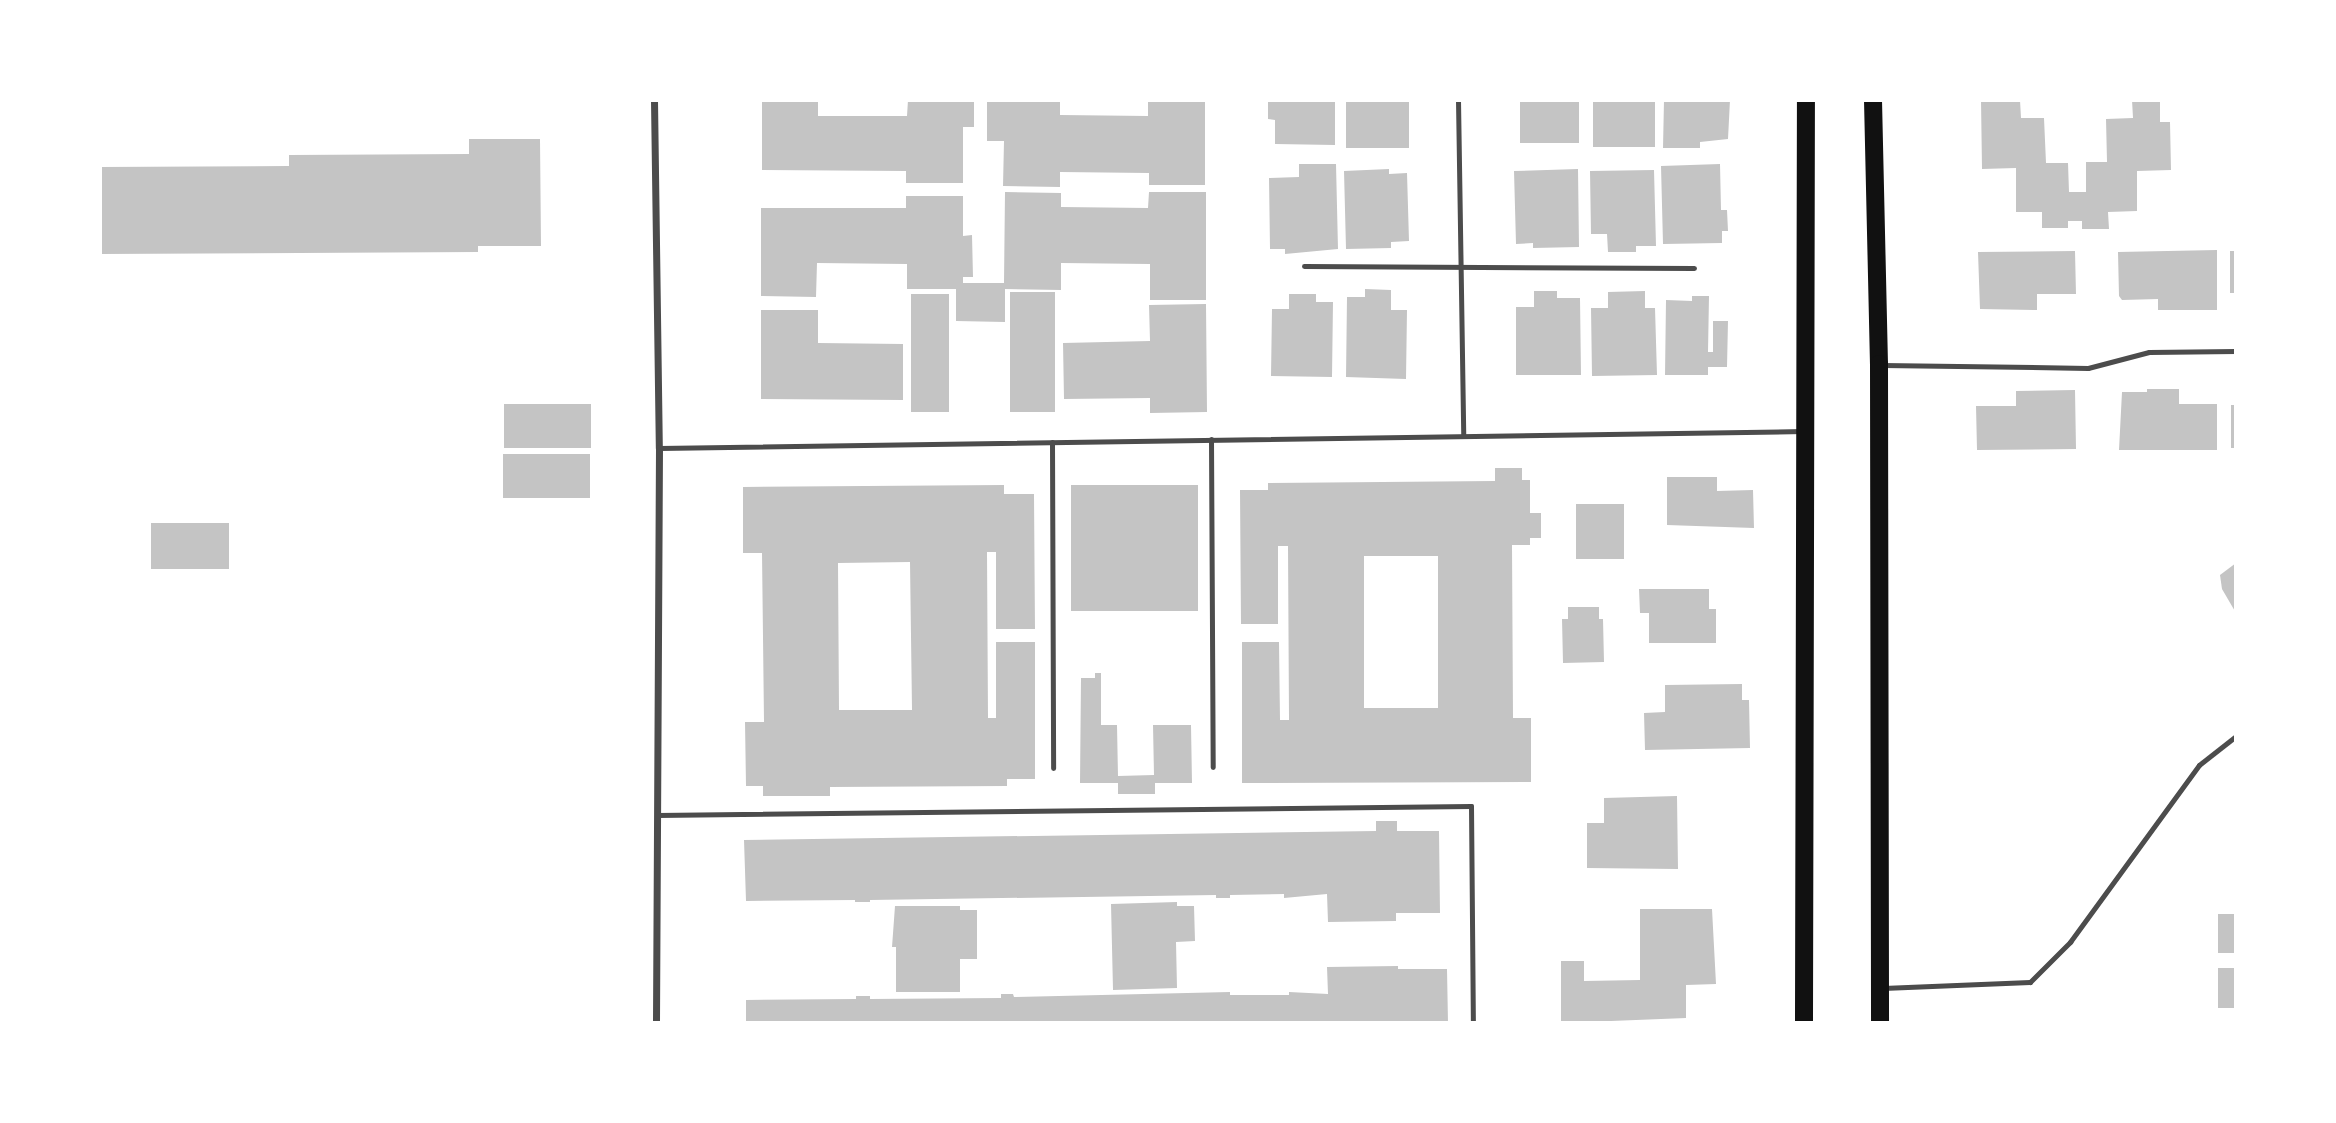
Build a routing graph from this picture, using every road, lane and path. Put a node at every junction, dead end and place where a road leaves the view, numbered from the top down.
1 (654, 100) edge
2 (1458, 100) edge
3 (1806, 100) edge
4 (1873, 100) edge
5 (1304, 267) dead end
6 (1460, 267) junction
7 (1694, 268) dead end
8 (2236, 351) edge
9 (1879, 365) junction
10 (1804, 431) junction
11 (1462, 436) junction
12 (1211, 439) junction
13 (1052, 442) junction
14 (659, 448) junction
15 (2236, 736) edge
16 (1213, 767) dead end
17 (1053, 768) dead end
18 (657, 815) junction
19 (1880, 988) junction
20 (656, 1023) edge
21 (1473, 1023) edge
22 (1804, 1023) edge
23 (1880, 1023) edge

1 - 14 street
2 - 6 lane
3 - 10 main road
4 - 9 main road
5 - 6 lane
6 - 7 lane
6 - 11 lane
8 - 9 lane
9 - 19 main road
10 - 11 lane
10 - 22 main road
11 - 12 lane
12 - 13 lane
12 - 16 lane
13 - 14 lane
13 - 17 lane
14 - 18 street
15 - 19 lane
18 - 20 street
18 - 21 lane
19 - 23 main road

